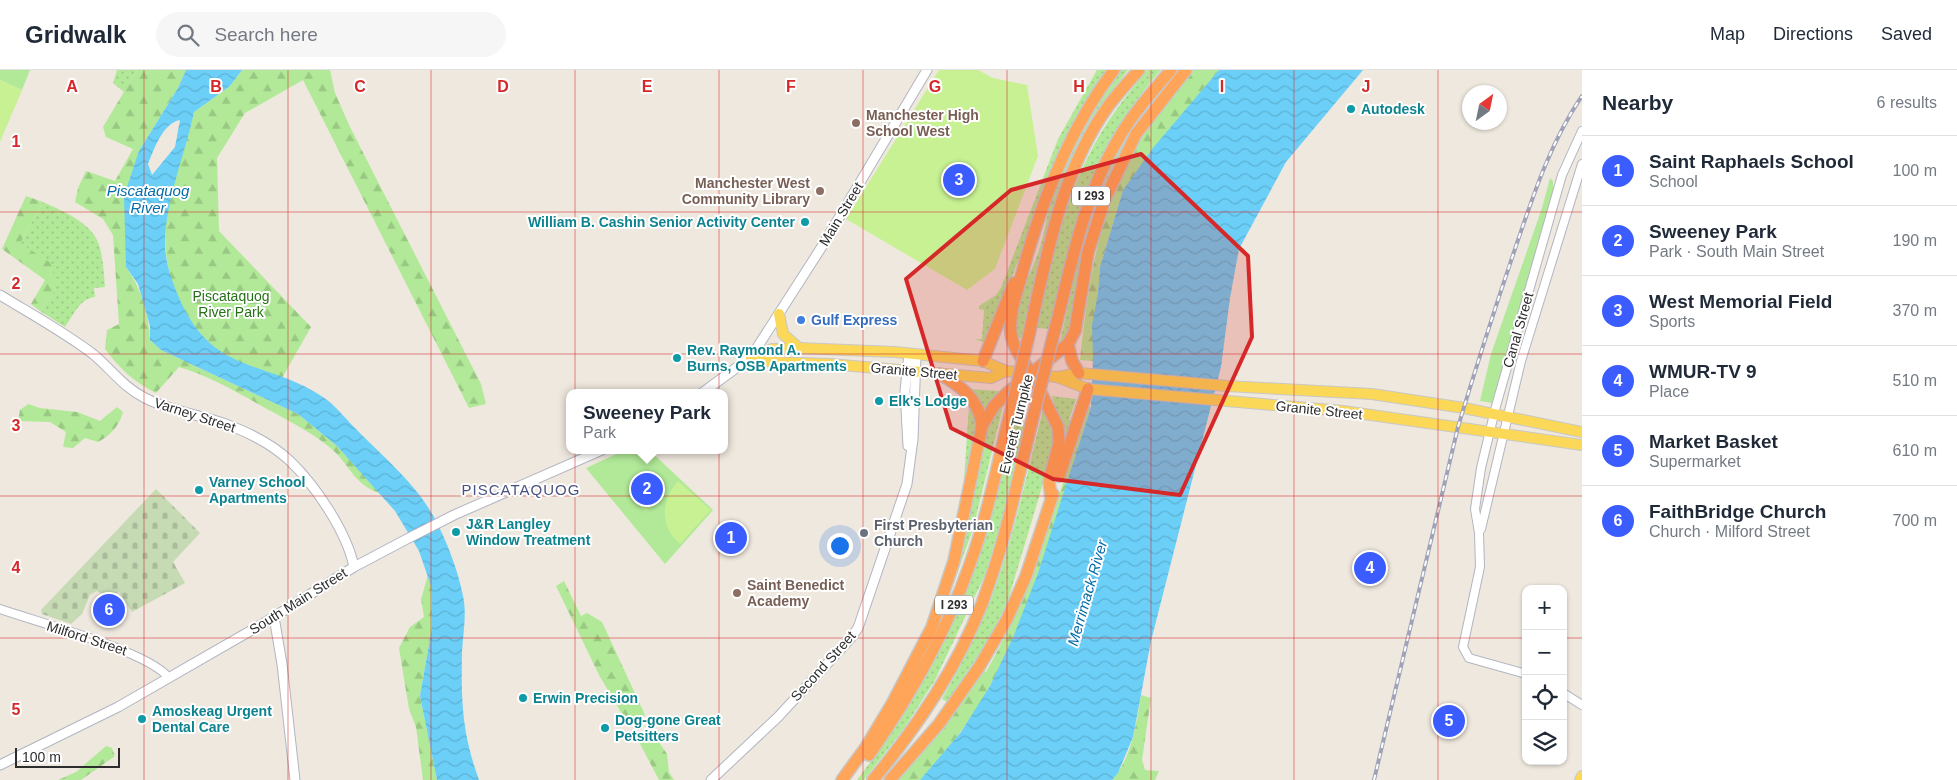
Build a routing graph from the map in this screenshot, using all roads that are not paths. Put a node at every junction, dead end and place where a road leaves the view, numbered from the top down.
1 (927, 70) edge
2 (1114, 70) edge
3 (1139, 70) edge
4 (1171, 70) edge
5 (1186, 70) edge
6 (1582, 131) edge
7 (1582, 164) edge
8 (1026, 259) junction
9 (0, 295) edge
10 (778, 314) junction
11 (1068, 344) junction
12 (798, 348) junction
13 (913, 354) junction
14 (751, 357) junction
15 (983, 361) junction
16 (911, 371) junction
17 (1006, 371) junction
18 (1084, 373) junction
19 (940, 374) junction
20 (1031, 374) junction
21 (1057, 378) junction
22 (707, 389) edge
23 (1088, 389) junction
24 (1494, 414) junction
25 (1507, 417) junction
26 (982, 426) junction
27 (1490, 432) junction
28 (1582, 432) edge
29 (1503, 434) junction
30 (1582, 445) edge
31 (593, 454) edge
32 (1051, 499) junction
33 (1479, 533) junction
34 (354, 567) junction
35 (0, 609) edge
36 (274, 616) junction
37 (1522, 673) edge
38 (168, 677) junction
39 (1567, 696) edge
40 (1582, 705) edge
41 (0, 765) edge
42 (1582, 776) edge
43 (295, 780) edge
44 (711, 780) edge
45 (842, 780) edge
46 (852, 780) edge
47 (874, 780) edge
48 (890, 780) edge
49 (1580, 780) edge

1 - 10 main road, Main Street
2 - 8 highway
3 - 46 highway, Everett Turnpike / I 293, bridge
4 - 47 highway, Everett Turnpike / I 293, bridge
5 - 11 highway
6 - 24 street, Canal Street
7 - 25 street, Canal Street
8 - 15 highway
8 - 20 highway
9 - 34 main road, Varney Street
10 - 12 main road
10 - 14 main road, Main Street
11 - 18 highway
11 - 20 highway
12 - 13 main road, Granite Street
12 - 14 main road, Granite Street
13 - 15 main road, Granite Street
13 - 16 main road, Second Street
14 - 16 main road, Granite Street
14 - 22 main road
15 - 17 main road, Granite Street
16 - 19 main road, Granite Street
16 - 44 main road, Second Street
17 - 19 main road, Granite Street
17 - 20 main road, Granite Street
18 - 21 main road, Granite Street
18 - 24 main road, Granite Street
19 - 26 highway
20 - 21 main road, Granite Street
20 - 26 highway
20 - 32 highway
21 - 23 main road, Granite Street
23 - 27 main road, Granite Street
23 - 32 highway
24 - 25 main road, Granite Street
24 - 27 street, Canal Street
25 - 28 main road, Granite Street
25 - 29 street, Canal Street
26 - 45 highway
27 - 29 main road, Granite Street
27 - 33 street, Canal Street
29 - 30 main road, Granite Street
29 - 33 street, Canal Street
31 - 34 main road, South Main Street
32 - 48 highway
33 - 37 street, Canal Street
34 - 36 main road, South Main Street
35 - 38 street, Milford Street
36 - 38 main road, South Main Street
36 - 43 main road
38 - 41 main road, South Main Street
39 - 40 street
42 - 49 main road

